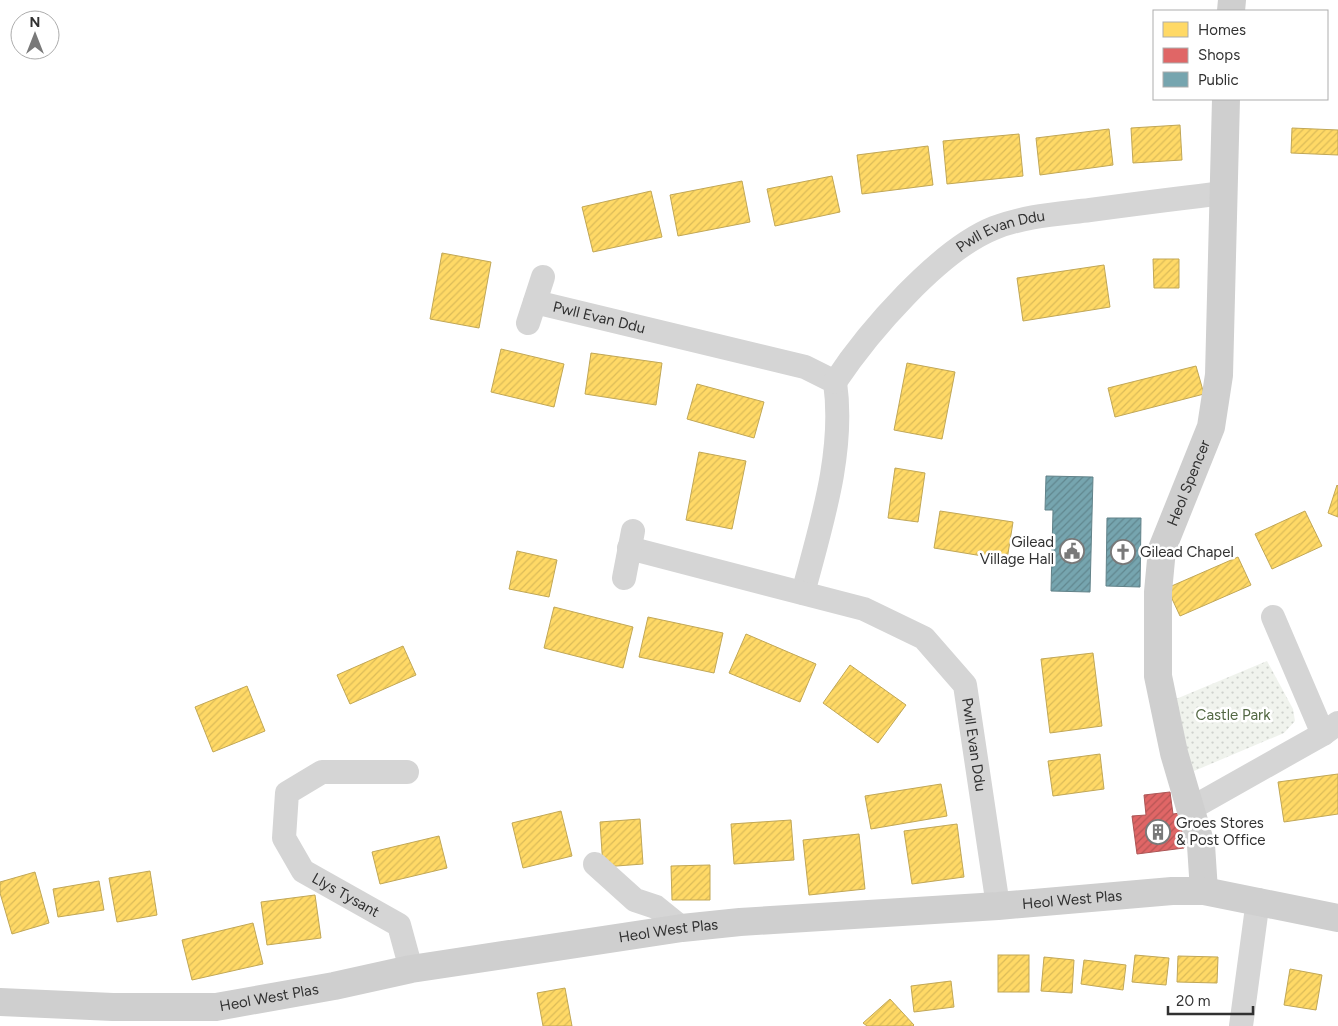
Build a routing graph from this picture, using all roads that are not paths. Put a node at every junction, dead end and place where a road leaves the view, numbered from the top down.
1 (1226, 100) edge
2 (1225, 193) junction
3 (543, 277) dead end
4 (835, 382) junction
5 (624, 578) dead end
6 (803, 593) junction
7 (1273, 617) dead end
8 (1330, 729) edge
9 (407, 772) dead end
10 (1190, 809) junction
11 (596, 864) dead end
12 (1204, 891) junction
13 (1258, 900) junction
14 (998, 906) junction
15 (1338, 918) edge
16 (682, 928) junction
17 (411, 969) junction
18 (0, 1002) edge
19 (1240, 1026) edge

1 - 2 street, Heol Spencer
2 - 4 street, Pwll Evan Ddu
2 - 10 street, Heol Spencer
3 - 4 street, Pwll Evan Ddu
4 - 6 street
5 - 6 street, Pwll Evan Ddu
6 - 14 street, Pwll Evan Ddu
7 - 8 street
8 - 10 street
9 - 17 street, Llys Tysant
10 - 12 street, Heol Spencer
11 - 16 street
12 - 13 street, Heol West Plas
12 - 14 street, Heol West Plas
13 - 15 street, Heol West Plas
13 - 19 street
14 - 16 street, Heol West Plas
16 - 17 street, Heol West Plas
17 - 18 street, Heol West Plas

